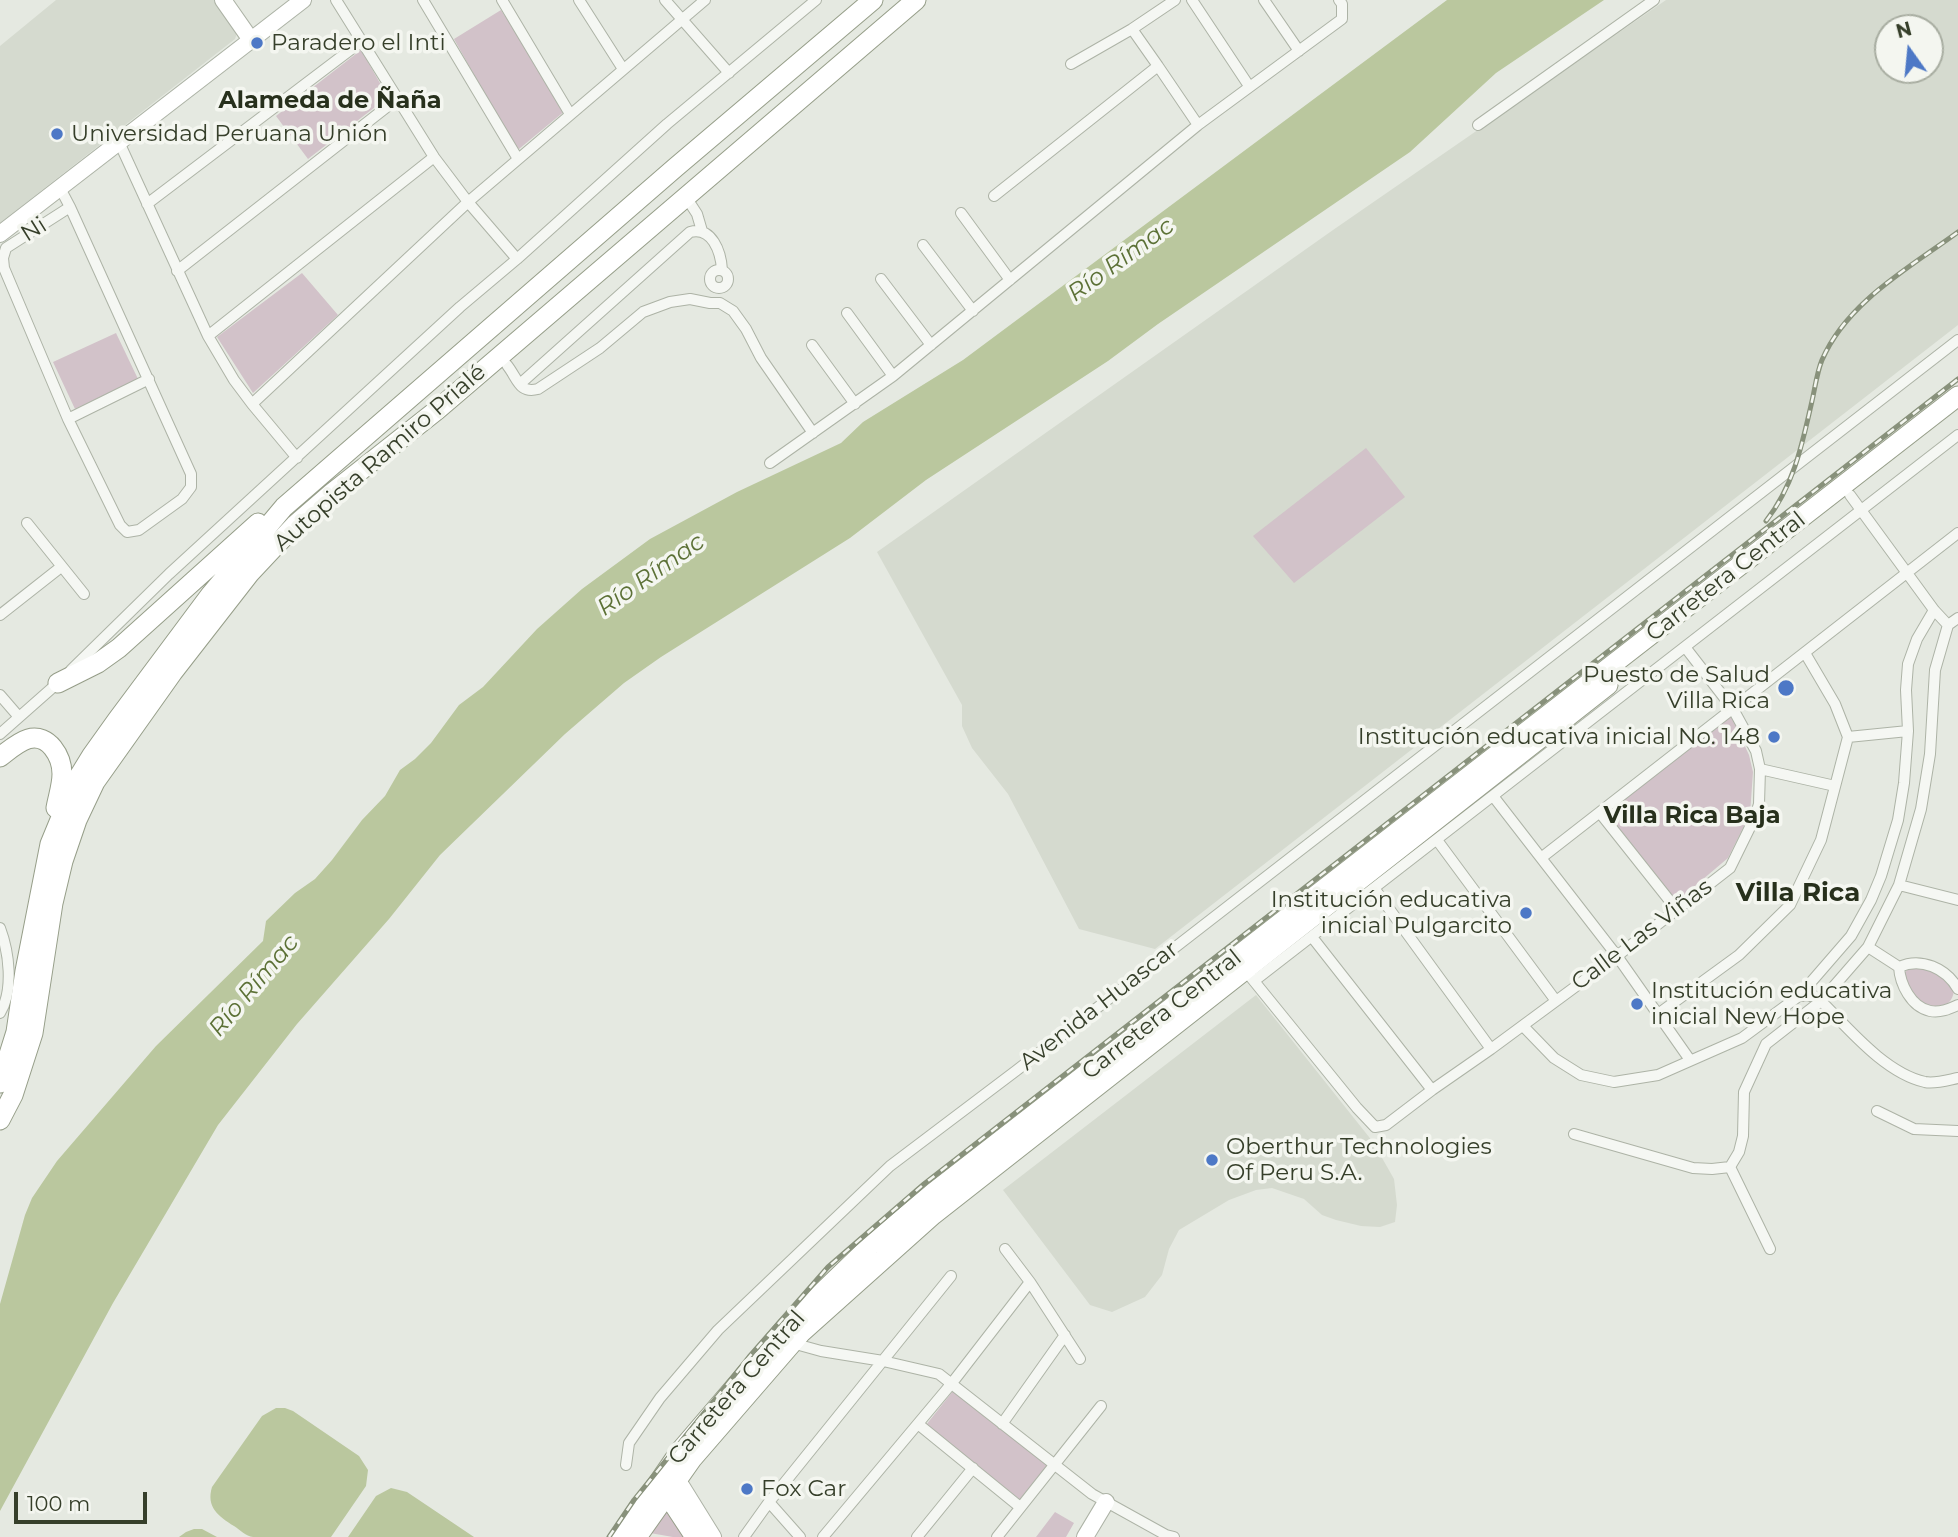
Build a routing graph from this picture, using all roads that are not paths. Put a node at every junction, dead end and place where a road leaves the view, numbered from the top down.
1 (223, 0) edge
2 (303, 0) edge
3 (337, 0) edge
4 (423, 0) edge
5 (502, 0) edge
6 (579, 0) edge
7 (665, 0) edge
8 (705, 0) edge
9 (816, 0) edge
10 (873, 0) edge
11 (915, 0) edge
12 (1175, 0) edge
13 (1192, 0) edge
14 (1264, 0) edge
15 (1339, 0) edge
16 (1654, 0) edge
17 (681, 20) junction
18 (1132, 29) junction
19 (251, 40) junction
20 (362, 41) junction
21 (1299, 51) junction
22 (1071, 64) dead end
23 (1158, 66) junction
24 (623, 69) junction
25 (729, 73) junction
26 (1249, 86) junction
27 (397, 99) junction
28 (570, 114) junction
29 (1478, 124) dead end
30 (1198, 125) junction
31 (119, 142) junction
32 (434, 158) junction
33 (517, 159) junction
34 (60, 188) junction
35 (994, 196) dead end
36 (685, 197) junction
37 (468, 202) junction
38 (147, 204) junction
39 (70, 207) junction
40 (961, 213) dead end
41 (702, 231) junction
42 (0, 234) edge
43 (923, 245) dead end
44 (517, 260) junction
45 (722, 270) dead end
46 (177, 271) junction
47 (881, 279) dead end
48 (1010, 280) junction
49 (973, 311) junction
50 (847, 313) dead end
51 (208, 335) junction
52 (1958, 340) edge
53 (811, 345) dead end
54 (931, 345) junction
55 (507, 365) dead end
56 (893, 376) junction
57 (149, 379) junction
58 (520, 384) junction
59 (1958, 396) edge
60 (252, 404) junction
61 (855, 404) junction
62 (1958, 411) edge
63 (68, 419) junction
64 (813, 433) junction
65 (1958, 435) edge
66 (297, 458) junction
67 (770, 463) dead end
68 (1855, 503) junction
69 (278, 515) junction
70 (27, 523) dead end
71 (1958, 533) edge
72 (61, 567) junction
73 (1908, 573) junction
74 (84, 594) dead end
75 (1934, 610) junction
76 (0, 615) edge
77 (1958, 618) edge
78 (1948, 625) junction
79 (1685, 647) junction
80 (1805, 653) junction
81 (58, 683) junction
82 (0, 695) edge
83 (1733, 709) junction
84 (19, 717) junction
85 (1908, 731) junction
86 (0, 734) edge
87 (1848, 737) junction
88 (0, 757) edge
89 (1760, 769) junction
90 (1835, 786) junction
91 (1493, 796) junction
92 (1600, 813) junction
93 (1437, 840) junction
94 (50, 844) junction
95 (1541, 858) junction
96 (1899, 885) junction
97 (1374, 888) junction
98 (1958, 900) edge
99 (1677, 910) junction
100 (1302, 925) junction
101 (0, 928) edge
102 (1868, 947) junction
103 (1617, 956) junction
104 (1899, 967) junction
105 (1250, 976) junction
106 (1958, 989) edge
107 (1799, 996) junction
108 (1556, 1001) junction
109 (1821, 1001) junction
110 (1958, 1005) edge
111 (0, 1013) edge
112 (1658, 1014) junction
113 (1523, 1026) junction
114 (1491, 1049) junction
115 (1690, 1060) junction
116 (1958, 1078) edge
117 (0, 1083) edge
118 (1432, 1090) junction
119 (1877, 1111) dead end
120 (0, 1120) edge
121 (1958, 1131) edge
122 (1574, 1134) dead end
123 (1730, 1167) junction
124 (1005, 1249) dead end
125 (1770, 1249) dead end
126 (951, 1276) dead end
127 (1030, 1282) junction
128 (1065, 1335) junction
129 (792, 1343) junction
130 (1080, 1359) dead end
131 (883, 1361) junction
132 (952, 1383) junction
133 (1101, 1406) dead end
134 (1002, 1423) junction
135 (918, 1424) junction
136 (626, 1465) dead end
137 (1054, 1465) junction
138 (973, 1468) junction
139 (673, 1485) junction
140 (769, 1502) junction
141 (1106, 1502) junction
142 (1020, 1507) junction
143 (1168, 1536) edge
144 (621, 1537) edge
145 (637, 1537) edge
146 (695, 1537) edge
147 (713, 1537) edge
148 (744, 1537) edge
149 (800, 1537) edge
150 (823, 1537) edge
151 (917, 1537) edge
152 (997, 1537) edge
153 (1086, 1537) edge

1 - 19 street
2 - 19 street
3 - 20 street
4 - 33 street
5 - 28 street
6 - 24 street
7 - 17 street
8 - 17 street
9 - 25 street
10 - 69 highway, Autopista Ramiro Prialé
11 - 36 highway, Autopista Ramiro Prialé
12 - 18 street
13 - 26 street
14 - 21 street
15 - 21 street
16 - 29 street
17 - 24 street
17 - 25 street
18 - 22 street
18 - 23 street
19 - 31 street
20 - 27 street
20 - 38 street
21 - 26 street
23 - 30 street
23 - 35 street
24 - 28 street
25 - 44 street
26 - 30 street
27 - 32 street
27 - 46 street
28 - 33 street
30 - 48 street
31 - 34 street
31 - 38 street
32 - 37 street
32 - 51 street
33 - 37 street
34 - 39 street
34 - 42 street
36 - 41 street
36 - 120 highway, Autopista Ramiro Prialé
37 - 44 street
37 - 60 street
38 - 46 street
39 - 57 street
39 - 63 street, Ni
40 - 48 street
41 - 45 street
41 - 58 street
43 - 49 street
44 - 66 street
46 - 51 street
47 - 54 street
48 - 49 street
49 - 54 street
50 - 56 street
51 - 60 street
52 - 136 street, Avenida Huascar
53 - 61 street
54 - 56 street
55 - 58 street
56 - 61 street
57 - 63 street
57 - 63 street
58 - 64 street
59 - 100 highway, Carretera Central
60 - 66 street
61 - 64 street
62 - 68 highway, Carretera Central
64 - 67 street
65 - 68 street
66 - 81 street
68 - 73 street
68 - 79 street
68 - 100 highway, Carretera Central
69 - 81 highway
69 - 94 highway, Autopista Ramiro Prialé
70 - 72 street
71 - 73 street
72 - 74 street
72 - 76 street
73 - 75 street
73 - 80 street
75 - 78 street
75 - 85 street
77 - 78 street
78 - 96 street
79 - 83 street, Calle Las Viñas
79 - 91 street
80 - 83 street
80 - 87 street
81 - 84 street
82 - 84 street
83 - 89 street, Calle Las Viñas
83 - 92 street
84 - 86 street
85 - 87 street
85 - 107 street
87 - 90 street
88 - 94 highway
89 - 90 street
89 - 99 street, Calle Las Viñas
90 - 112 street
91 - 93 street
91 - 95 street
92 - 95 street
92 - 99 street
93 - 97 street
93 - 108 street
94 - 117 highway, Autopista Ramiro Prialé
95 - 103 street
96 - 98 street
96 - 102 street
97 - 100 street
97 - 114 street
99 - 103 street, Calle Las Viñas
100 - 105 highway, Carretera Central
100 - 118 street
100 - 144 highway, Carretera Central
101 - 111 street
102 - 104 street
102 - 109 street
103 - 108 street, Calle Las Viñas
103 - 112 street
104 - 106 street
104 - 110 street
105 - 118 street, Calle Las Viñas
105 - 129 highway, Carretera Central
107 - 109 street
107 - 115 street
108 - 113 street, Calle Las Viñas
109 - 116 street
109 - 123 street
112 - 115 street
113 - 114 street, Calle Las Viñas
113 - 115 street
114 - 118 street, Calle Las Viñas
119 - 121 street
122 - 123 street
123 - 125 street
124 - 127 street
126 - 131 street
127 - 128 street
127 - 132 street
128 - 130 street
128 - 134 street
129 - 131 street
129 - 139 highway, Carretera Central
131 - 132 street
131 - 140 street
132 - 134 street
132 - 135 street
133 - 137 street
134 - 137 street
135 - 138 street
135 - 150 street
137 - 141 street
137 - 142 street
138 - 142 street
138 - 151 street
139 - 145 highway, Carretera Central
139 - 146 highway
139 - 147 street
140 - 148 street
140 - 149 street
141 - 143 street
141 - 153 street
142 - 152 street

